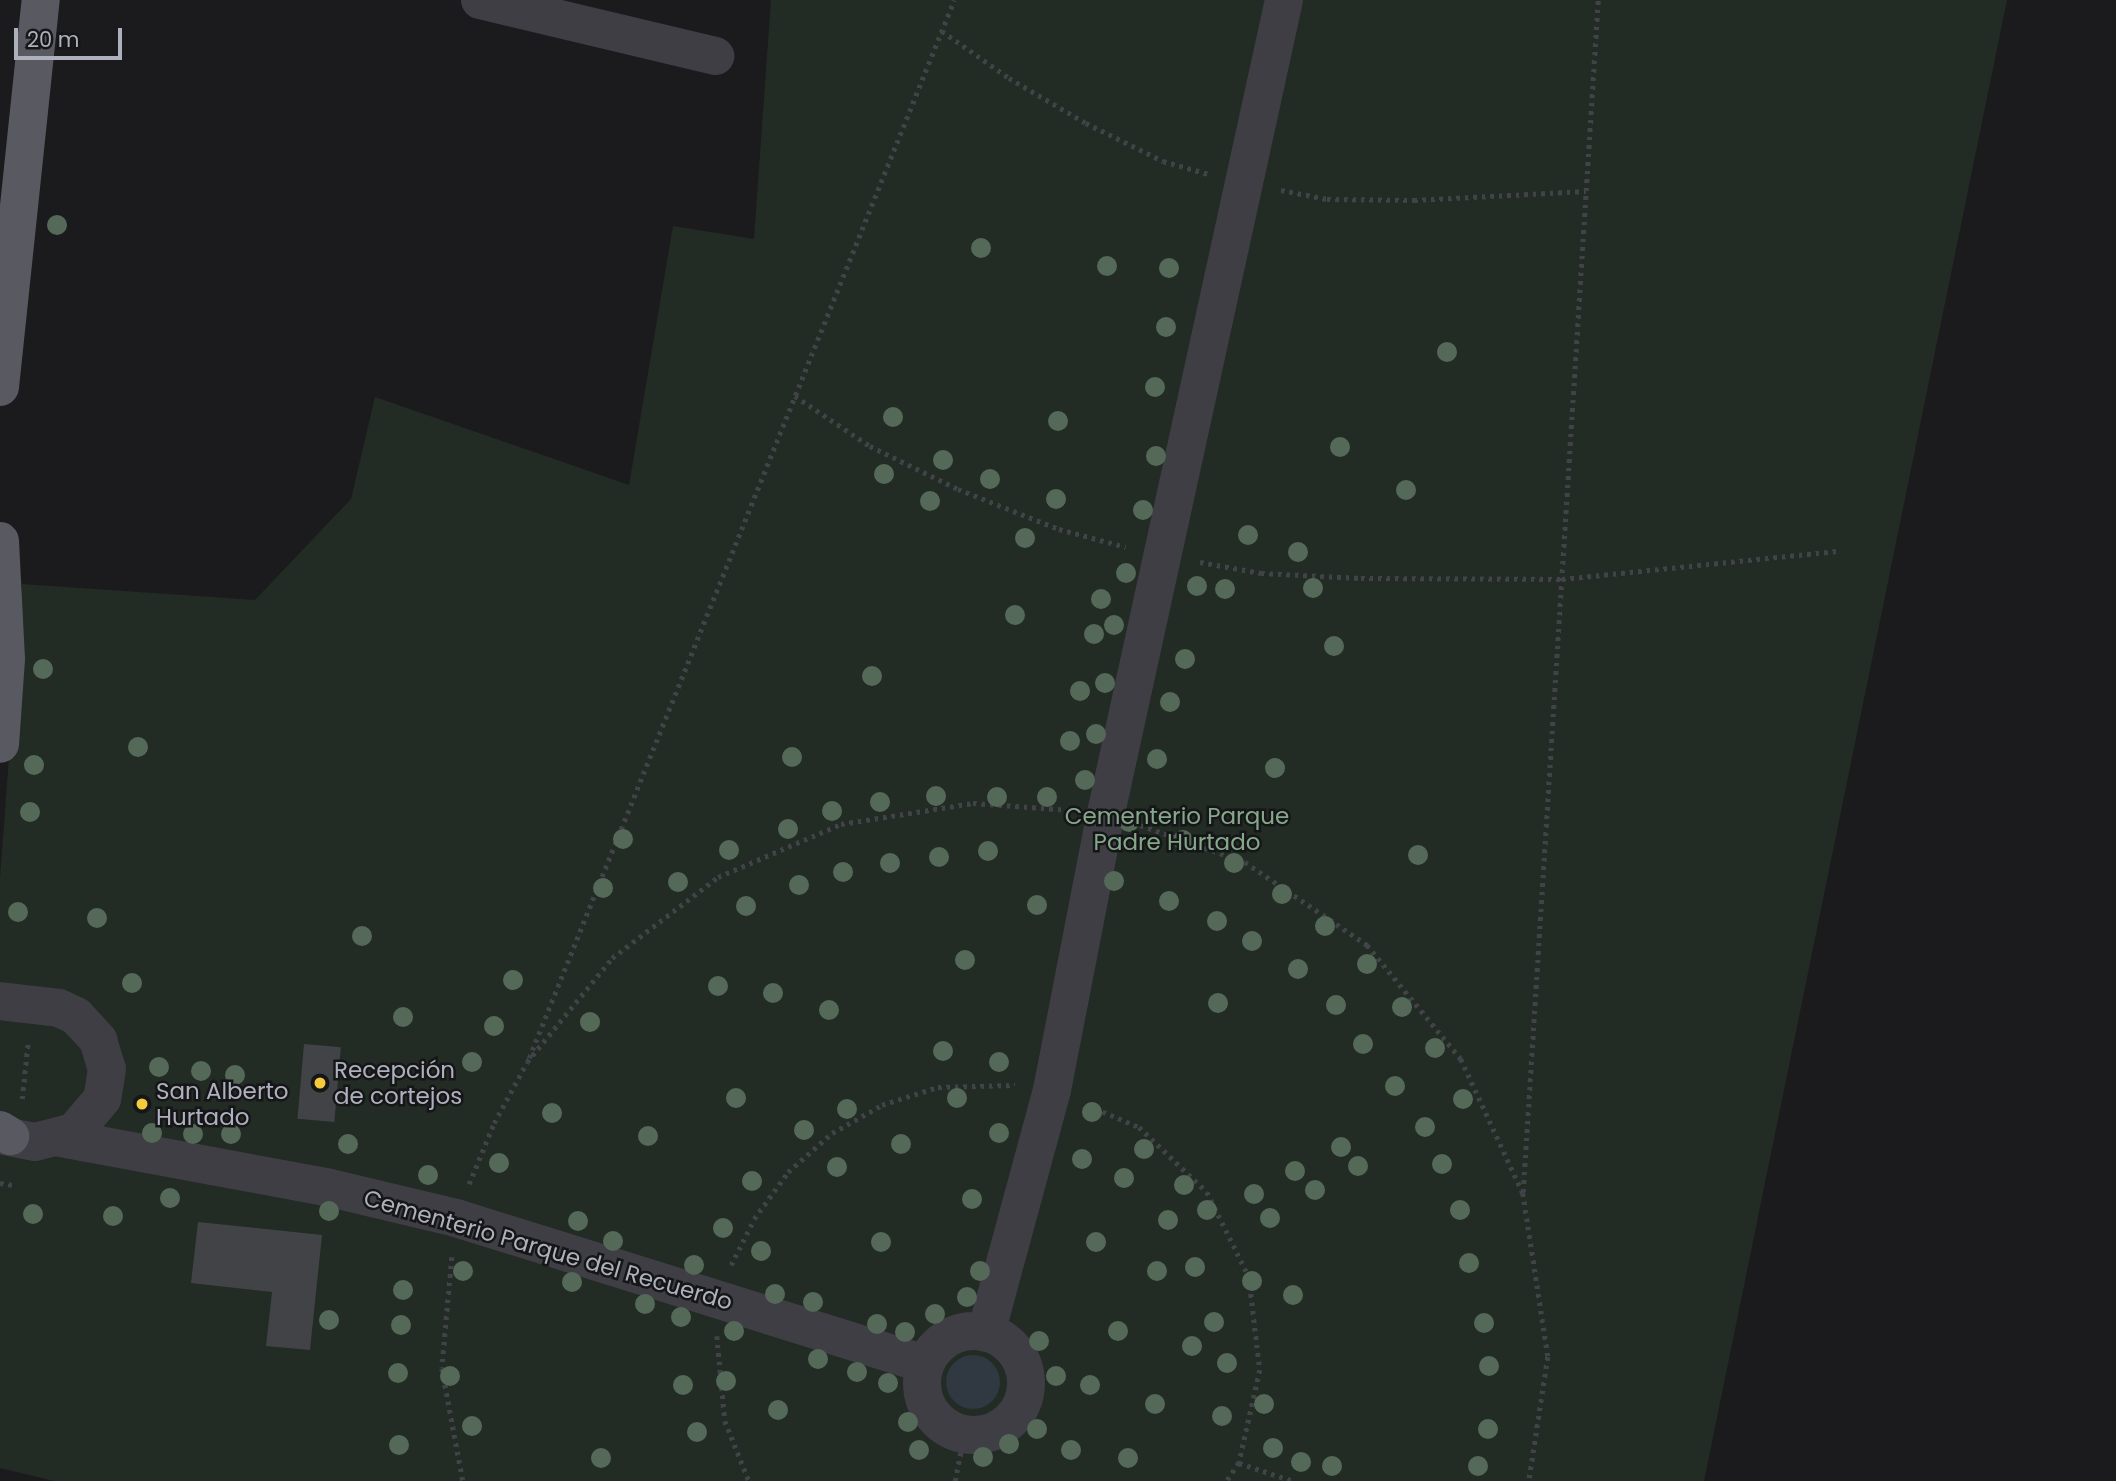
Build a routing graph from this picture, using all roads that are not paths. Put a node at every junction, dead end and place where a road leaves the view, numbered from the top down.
1 (41, 0) edge
2 (480, 0) edge
3 (1284, 0) edge
4 (715, 55) dead end
5 (0, 387) edge
6 (0, 541) edge
7 (0, 744) edge
8 (0, 1001) edge
9 (102, 1098) junction
10 (8, 1127) edge
11 (61, 1138) junction
12 (124, 1150) junction
13 (986, 1333) junction
14 (925, 1364) junction

1 - 5 main road
2 - 4 street
3 - 13 street
6 - 7 main road
8 - 9 street
9 - 11 street
9 - 12 street
10 - 11 street, Cementerio Parque del Recuerdo
11 - 12 street, Cementerio Parque del Recuerdo
12 - 14 street, Cementerio Parque del Recuerdo
13 - 14 street
13 - 14 street

